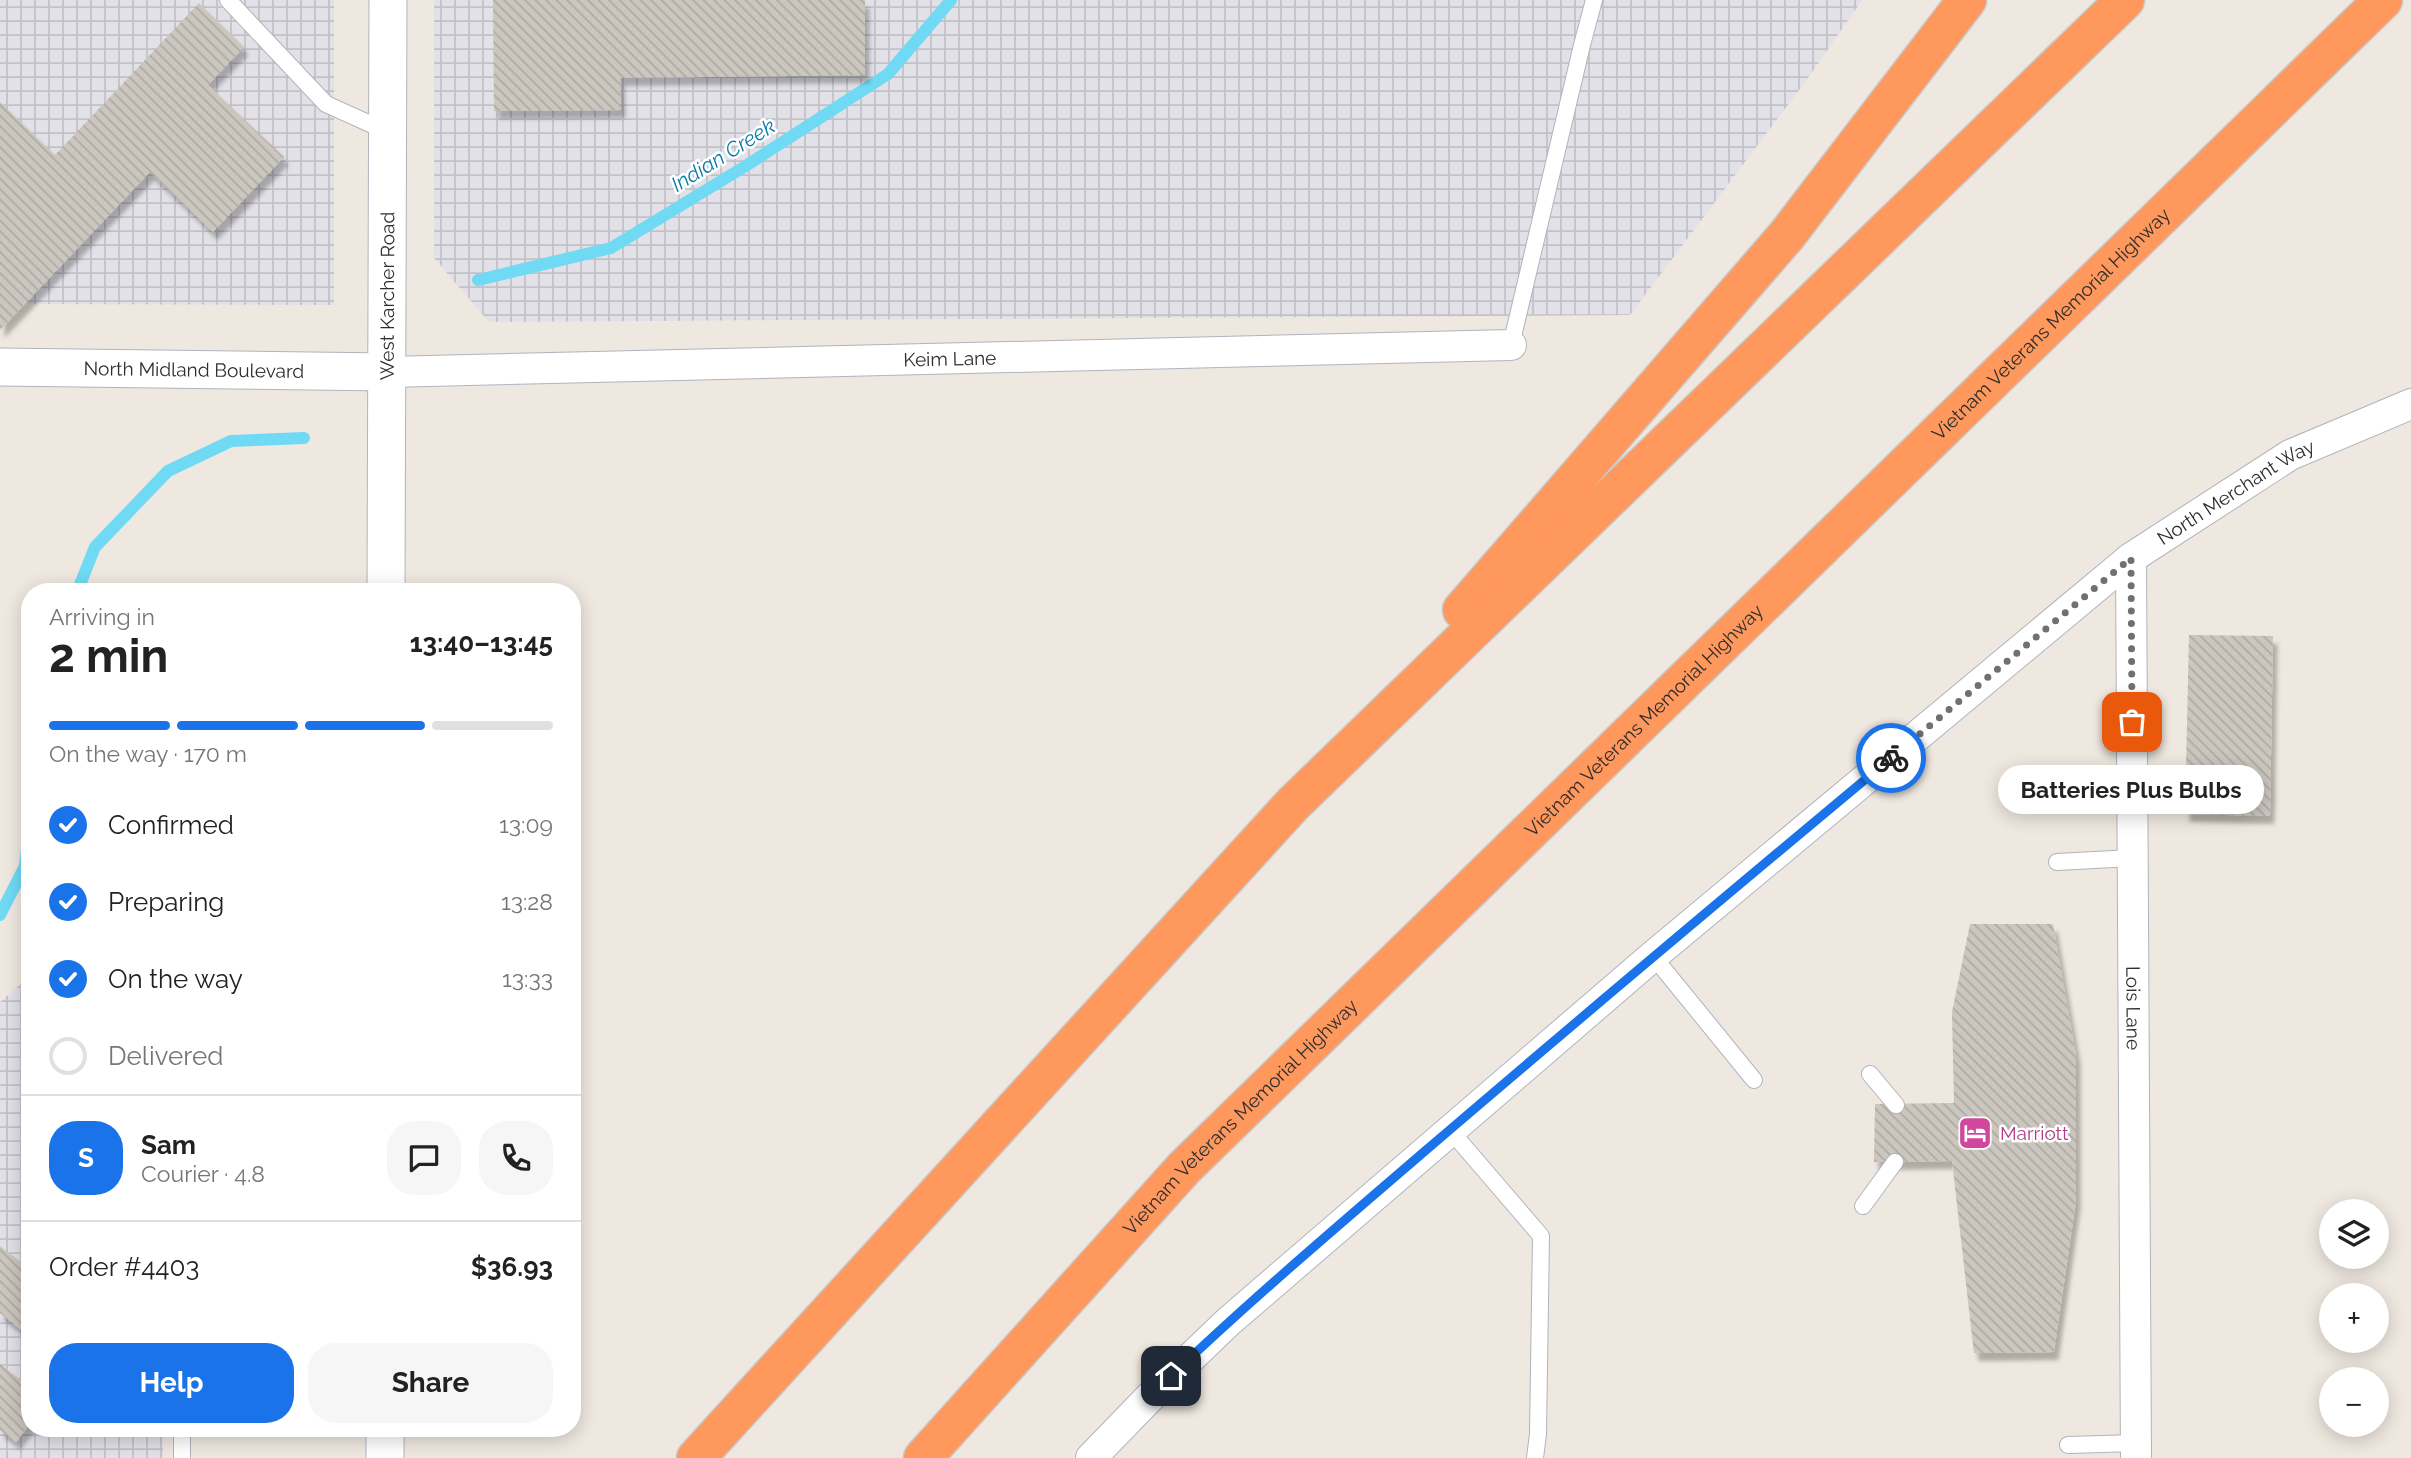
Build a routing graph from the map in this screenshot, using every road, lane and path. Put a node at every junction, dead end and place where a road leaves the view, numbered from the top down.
1 (228, 0) edge
2 (388, 0) edge
3 (1594, 0) edge
4 (1967, 0) edge
5 (2124, 0) edge
6 (2383, 0) edge
7 (388, 132) junction
8 (1511, 345) joint
9 (0, 368) edge
10 (388, 372) junction
11 (2411, 404) edge
12 (2131, 558) junction
13 (386, 583) edge
14 (1293, 804) junction
15 (2132, 858) junction
16 (2057, 862) dead end
17 (1653, 956) junction
18 (1870, 1074) dead end
19 (1754, 1080) dead end
20 (1896, 1105) dead end
21 (1450, 1129) junction
22 (1895, 1161) dead end
23 (1863, 1206) dead end
24 (182, 1437) edge
25 (385, 1437) edge
26 (2068, 1445) dead end
27 (2136, 1450) edge
28 (182, 1458) edge
29 (385, 1458) edge
30 (696, 1458) edge
31 (923, 1458) edge
32 (1091, 1458) edge
33 (1535, 1458) edge

1 - 7 lane
2 - 7 street, West Karcher Road
3 - 8 lane
4 - 14 highway
5 - 14 highway
6 - 31 highway, Vietnam Veterans Memorial Highway
7 - 10 street, West Karcher Road
8 - 10 street, Keim Lane
9 - 10 street, North Midland Boulevard
10 - 13 street, West Karcher Road
11 - 12 street, North Merchant Way
12 - 15 street, Lois Lane
12 - 17 street, North Merchant Way
14 - 30 highway
15 - 16 lane
15 - 27 street, Lois Lane
17 - 19 lane
17 - 21 street, North Merchant Way
18 - 20 lane
21 - 32 street, North Merchant Way
21 - 33 lane
22 - 23 lane
24 - 28 lane
25 - 29 street
26 - 27 lane

